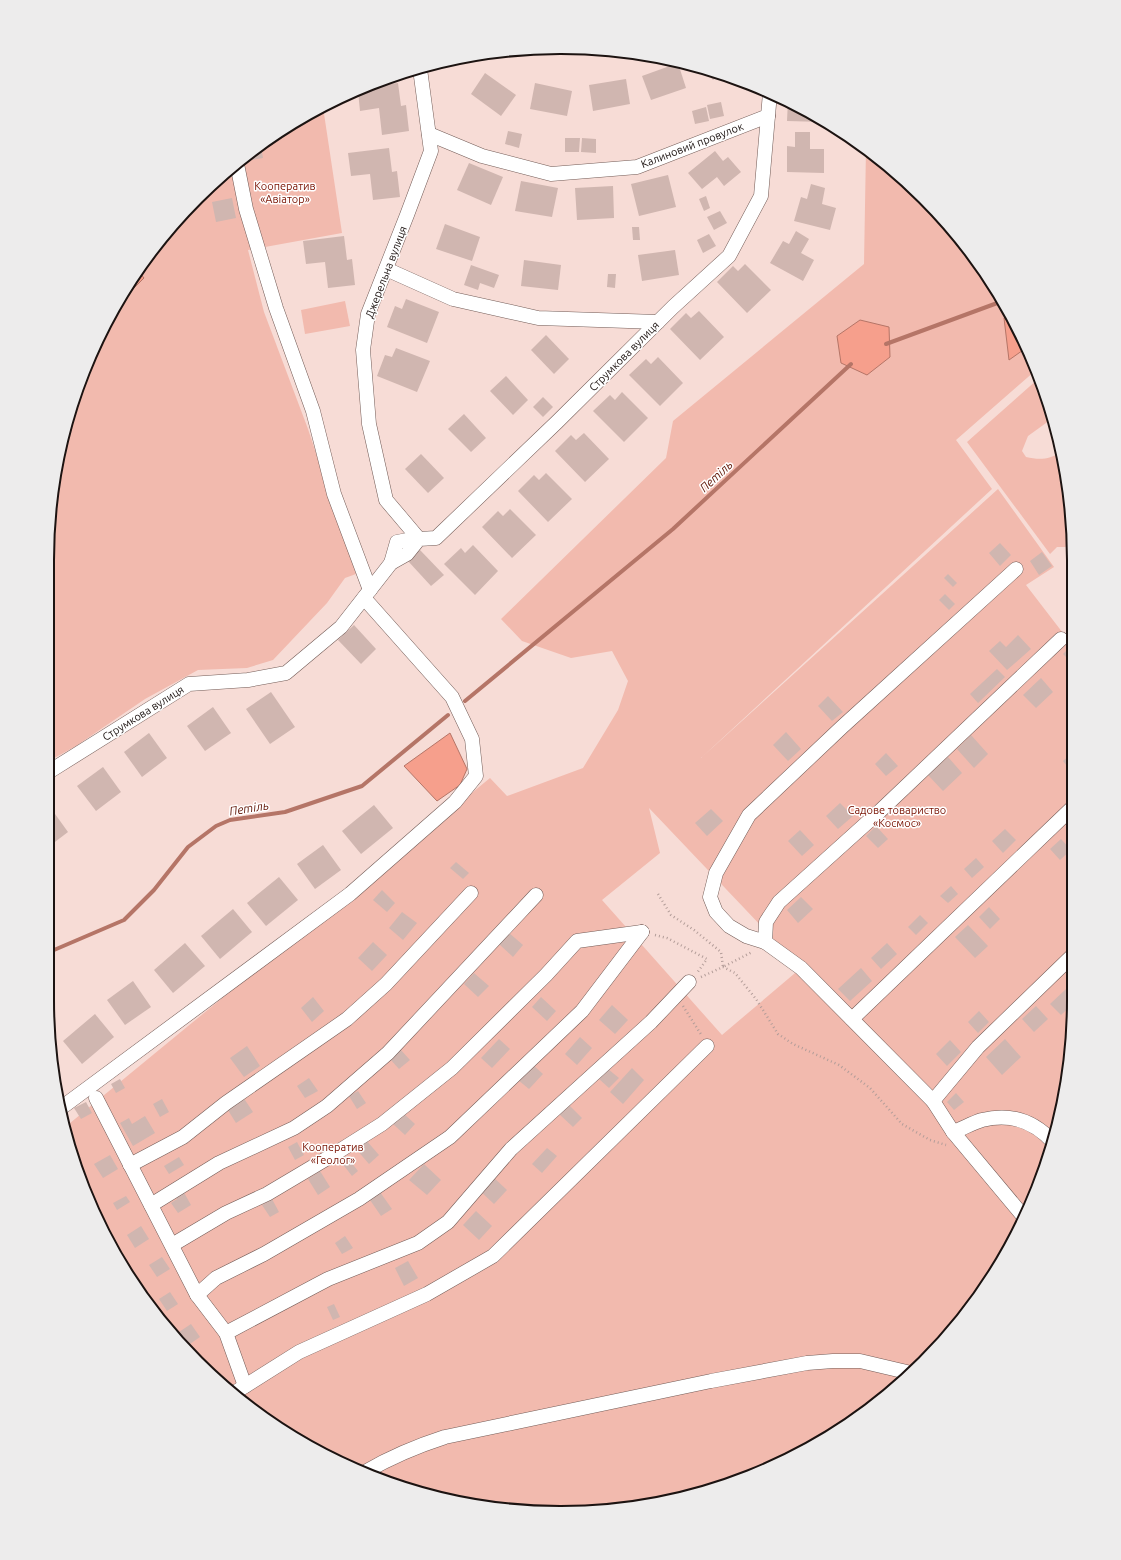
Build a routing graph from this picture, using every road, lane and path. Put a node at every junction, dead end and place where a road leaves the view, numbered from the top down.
1 (421, 74) edge
2 (769, 99) edge
3 (768, 116) junction
4 (429, 134) junction
5 (238, 171) edge
6 (386, 269) junction
7 (658, 322) junction
8 (418, 539) junction
9 (1016, 569) dead end
10 (367, 594) junction
11 (1061, 638) dead end
12 (54, 769) edge
13 (1067, 813) edge
14 (471, 893) dead end
15 (658, 894) dead end
16 (536, 895) dead end
17 (765, 942) junction
18 (1067, 961) edge
19 (723, 967) junction
20 (689, 982) joint
21 (852, 1019) junction
22 (707, 1046) dead end
23 (96, 1098) dead end
24 (933, 1101) junction
25 (65, 1105) edge
26 (953, 1132) junction
27 (1048, 1136) edge
28 (969, 1152) junction
29 (130, 1165) junction
30 (151, 1205) junction
31 (1020, 1213) edge
32 (172, 1246) junction
33 (197, 1295) junction
34 (226, 1332) junction
35 (904, 1371) edge
36 (239, 1390) edge
37 (371, 1469) edge

1 - 4 street, Джерельна вулиця
2 - 3 street, Струмкова вулиця
3 - 4 street, Калиновий провулок
3 - 7 street, Струмкова вулиця
4 - 6 street, Джерельна вулиця
5 - 10 street
6 - 7 street
6 - 8 street, Джерельна вулиця
7 - 8 street, Струмкова вулиця
8 - 10 street, Струмкова вулиця
9 - 17 street
10 - 12 street, Струмкова вулиця
10 - 25 street
11 - 17 street
13 - 21 street
14 - 29 street
15 - 19 path
16 - 30 street
17 - 19 path
17 - 21 street
18 - 24 street
19 - 20 path
19 - 28 path
20 - 34 street
21 - 24 street
22 - 36 street
23 - 29 street
24 - 26 street
26 - 27 street
26 - 28 street
28 - 31 street
29 - 30 street
30 - 32 street
32 - 33 street
32 - 33 street
33 - 34 street
34 - 36 street
35 - 37 street

